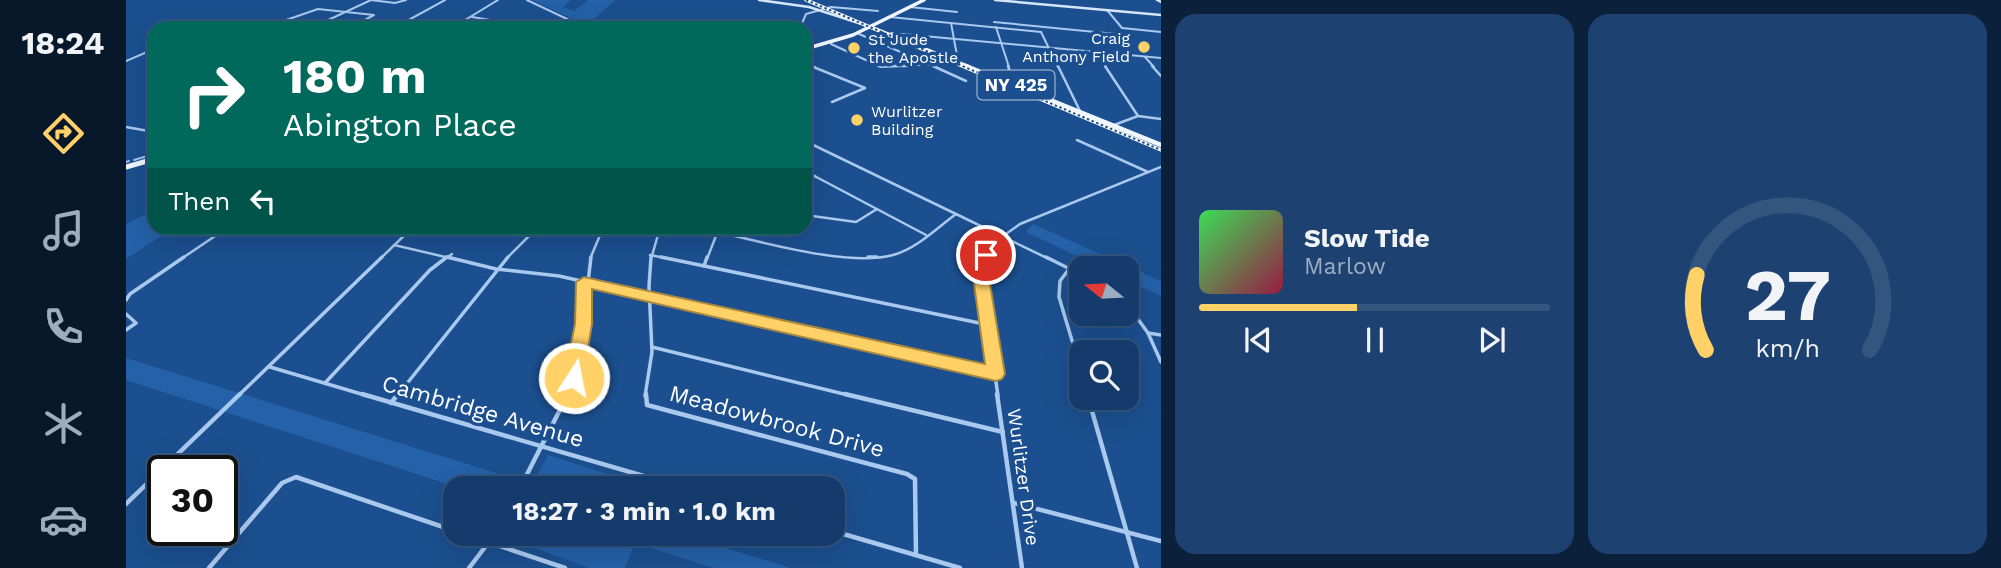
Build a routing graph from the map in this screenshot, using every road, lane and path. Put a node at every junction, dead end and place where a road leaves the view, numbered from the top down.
1 (370, 0) edge
2 (407, 0) edge
3 (445, 0) edge
4 (498, 0) edge
5 (527, 0) edge
6 (759, 0) edge
7 (924, 0) edge
8 (995, 0) edge
9 (909, 6) junction
10 (819, 10) junction
11 (1106, 10) junction
12 (347, 11) junction
13 (878, 11) dead end
14 (957, 12) dead end
15 (1161, 15) edge
16 (470, 17) junction
17 (887, 17) junction
18 (282, 21) edge
19 (326, 21) edge
20 (363, 21) edge
21 (407, 21) edge
22 (463, 21) edge
23 (495, 21) edge
24 (570, 21) edge
25 (803, 21) edge
26 (994, 22) dead end
27 (951, 23) junction
28 (871, 27) junction
29 (996, 27) junction
30 (1040, 27) junction
31 (1122, 28) junction
32 (1041, 32) junction
33 (1161, 32) edge
34 (891, 33) junction
35 (859, 34) junction
36 (954, 37) junction
37 (1000, 42) junction
38 (831, 44) junction
39 (1048, 47) junction
40 (812, 48) edge
41 (147, 52) edge
42 (1096, 52) junction
43 (1145, 57) junction
44 (1161, 58) edge
45 (126, 61) edge
46 (960, 62) junction
47 (929, 65) junction
48 (812, 66) edge
49 (1161, 76) edge
50 (966, 81) dead end
51 (1014, 84) junction
52 (832, 102) dead end
53 (1080, 111) junction
54 (1138, 116) junction
55 (1161, 119) edge
56 (1114, 125) junction
57 (126, 127) edge
58 (147, 131) edge
59 (1077, 140) dead end
60 (812, 144) edge
61 (1161, 145) edge
62 (147, 161) edge
63 (126, 167) edge
64 (1161, 167) edge
65 (1148, 172) junction
66 (812, 174) edge
67 (815, 176) junction
68 (812, 178) edge
69 (877, 209) junction
70 (956, 214) junction
71 (812, 216) edge
72 (217, 235) edge
73 (405, 235) edge
74 (530, 235) edge
75 (598, 235) edge
76 (657, 235) edge
77 (716, 235) edge
78 (742, 235) edge
79 (926, 235) junction
80 (1001, 236) junction
81 (394, 245) junction
82 (650, 255) junction
83 (450, 256) junction
84 (704, 266) junction
85 (496, 269) junction
86 (1069, 269) joint
87 (584, 282) junction
88 (648, 296) junction
89 (126, 300) edge
90 (126, 314) edge
91 (1139, 320) edge
92 (989, 325) junction
93 (126, 330) edge
94 (1149, 333) junction
95 (1161, 335) edge
96 (1072, 340) edge
97 (652, 347) junction
98 (1161, 362) edge
99 (270, 367) junction
100 (996, 374) junction
101 (325, 383) junction
102 (391, 403) junction
103 (1092, 410) edge
104 (1003, 432) junction
105 (543, 447) junction
106 (527, 476) edge
107 (643, 476) edge
108 (1013, 503) junction
109 (126, 504) edge
110 (443, 527) edge
111 (1126, 532) junction
112 (845, 534) edge
113 (1161, 541) edge
114 (487, 546) edge
115 (502, 546) edge
116 (916, 555) junction
117 (209, 568) edge
118 (469, 568) edge
119 (565, 568) edge
120 (960, 568) edge
121 (1022, 568) edge
122 (1137, 568) edge

1 - 2 street
1 - 12 street
3 - 21 street
4 - 16 street
5 - 24 street
6 - 10 main road, NY 425
7 - 9 main road
8 - 11 street
9 - 14 street
9 - 17 main road
10 - 13 street
10 - 25 street
10 - 28 main road, NY 425
11 - 15 street
11 - 31 street
12 - 18 street
12 - 19 street
12 - 20 street
16 - 22 street
16 - 23 street
17 - 27 street
17 - 28 main road
26 - 30 street
27 - 29 street
27 - 36 street
28 - 34 main road, NY 425
28 - 35 main road
29 - 32 street
29 - 37 street
30 - 31 street
30 - 32 street
31 - 33 street
32 - 39 street
34 - 36 street
34 - 46 main road, NY 425
35 - 38 main road
35 - 47 street
36 - 37 street
36 - 46 street
37 - 39 street
37 - 51 street
38 - 40 main road
38 - 47 street
39 - 42 street
39 - 53 street
41 - 45 street
42 - 43 street
42 - 54 street
43 - 44 street
43 - 49 street
46 - 47 street
46 - 51 main road, NY 425
47 - 50 street
48 - 52 street
51 - 53 main road, NY 425
53 - 56 main road, NY 425
54 - 55 street
54 - 56 street
56 - 61 main road, NY 425
57 - 58 street
59 - 65 street
60 - 70 street
62 - 63 main road
64 - 65 street
65 - 80 street
66 - 67 street
67 - 68 street
67 - 69 street
69 - 71 street
69 - 79 street
70 - 79 street
70 - 80 street
72 - 89 street
73 - 81 street
74 - 85 street
75 - 87 street
76 - 82 street, Meadowbrook Drive
77 - 84 street
78 - 79 street
80 - 86 street
80 - 92 street, Wurlitzer Drive
81 - 83 street
81 - 99 street
82 - 84 street
82 - 88 street, Meadowbrook Drive
83 - 85 street
83 - 101 street
84 - 92 street
85 - 87 street
85 - 102 street
86 - 96 street
87 - 88 street
87 - 105 street
88 - 97 street, Meadowbrook Drive
88 - 100 street
90 - 93 street
91 - 94 street
92 - 100 street, Wurlitzer Drive
94 - 95 street
94 - 98 street
97 - 104 street
97 - 116 street, Meadowbrook Drive
99 - 101 street, Cambridge Avenue
99 - 109 street
100 - 104 street, Wurlitzer Drive
101 - 102 street, Cambridge Avenue
102 - 105 street, Cambridge Avenue
103 - 111 street
104 - 108 street, Wurlitzer Drive
105 - 106 street
105 - 107 street, Cambridge Avenue
108 - 111 street
108 - 121 street, Wurlitzer Drive
110 - 117 street
111 - 113 street
111 - 122 street
112 - 116 street
114 - 118 street
115 - 119 street
116 - 120 street

